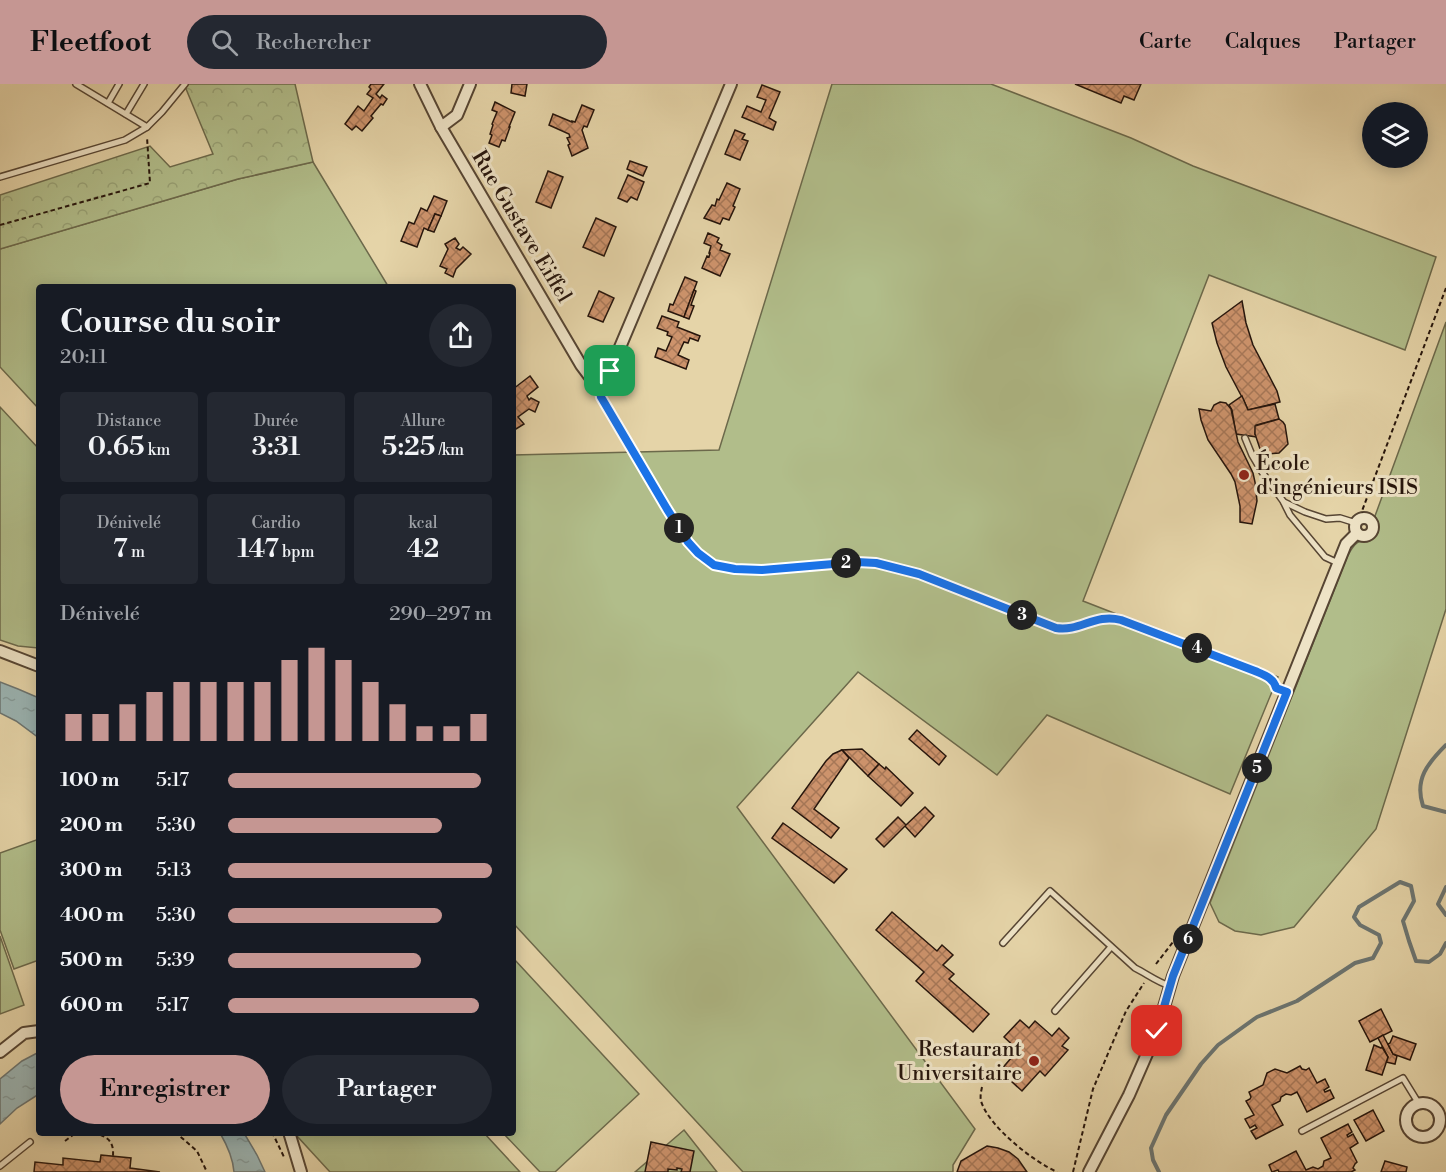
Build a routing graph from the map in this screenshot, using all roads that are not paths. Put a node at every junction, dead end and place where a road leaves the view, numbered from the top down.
1 (75, 84) edge
2 (119, 84) edge
3 (144, 84) edge
4 (185, 84) edge
5 (420, 84) edge
6 (470, 84) edge
7 (731, 84) edge
8 (108, 103) junction
9 (126, 114) junction
10 (147, 127) junction
11 (441, 127) junction
12 (0, 177) edge
13 (1245, 438) dead end
14 (1284, 501) junction
15 (1358, 525) joint
16 (1338, 563) junction
17 (0, 651) edge
18 (36, 665) edge
19 (1003, 943) dead end
20 (1111, 947) junction
21 (1170, 986) junction
22 (1055, 1011) dead end
23 (36, 1032) edge
24 (0, 1052) edge
25 (1419, 1104) junction
26 (1442, 1108) edge
27 (1302, 1131) dead end
28 (285, 1136) edge
29 (290, 1136) edge
30 (30, 1142) dead end
31 (294, 1154) junction
32 (0, 1166) edge
33 (301, 1172) edge
34 (1089, 1172) edge

1 - 8 lane
2 - 8 lane
3 - 9 lane
4 - 10 lane
5 - 11 street, Rue Gustave Eiffel
6 - 11 street
7 - 11 street, Rue Gustave Eiffel
8 - 9 lane
9 - 10 lane
10 - 12 lane
13 - 14 lane
14 - 15 lane
14 - 16 lane
15 - 16 street
16 - 21 street
17 - 18 street
19 - 20 lane
20 - 21 lane
20 - 22 lane
21 - 34 street
23 - 24 street
25 - 26 street
25 - 26 street
25 - 27 lane
28 - 31 street
29 - 31 street
30 - 32 lane
31 - 33 street

